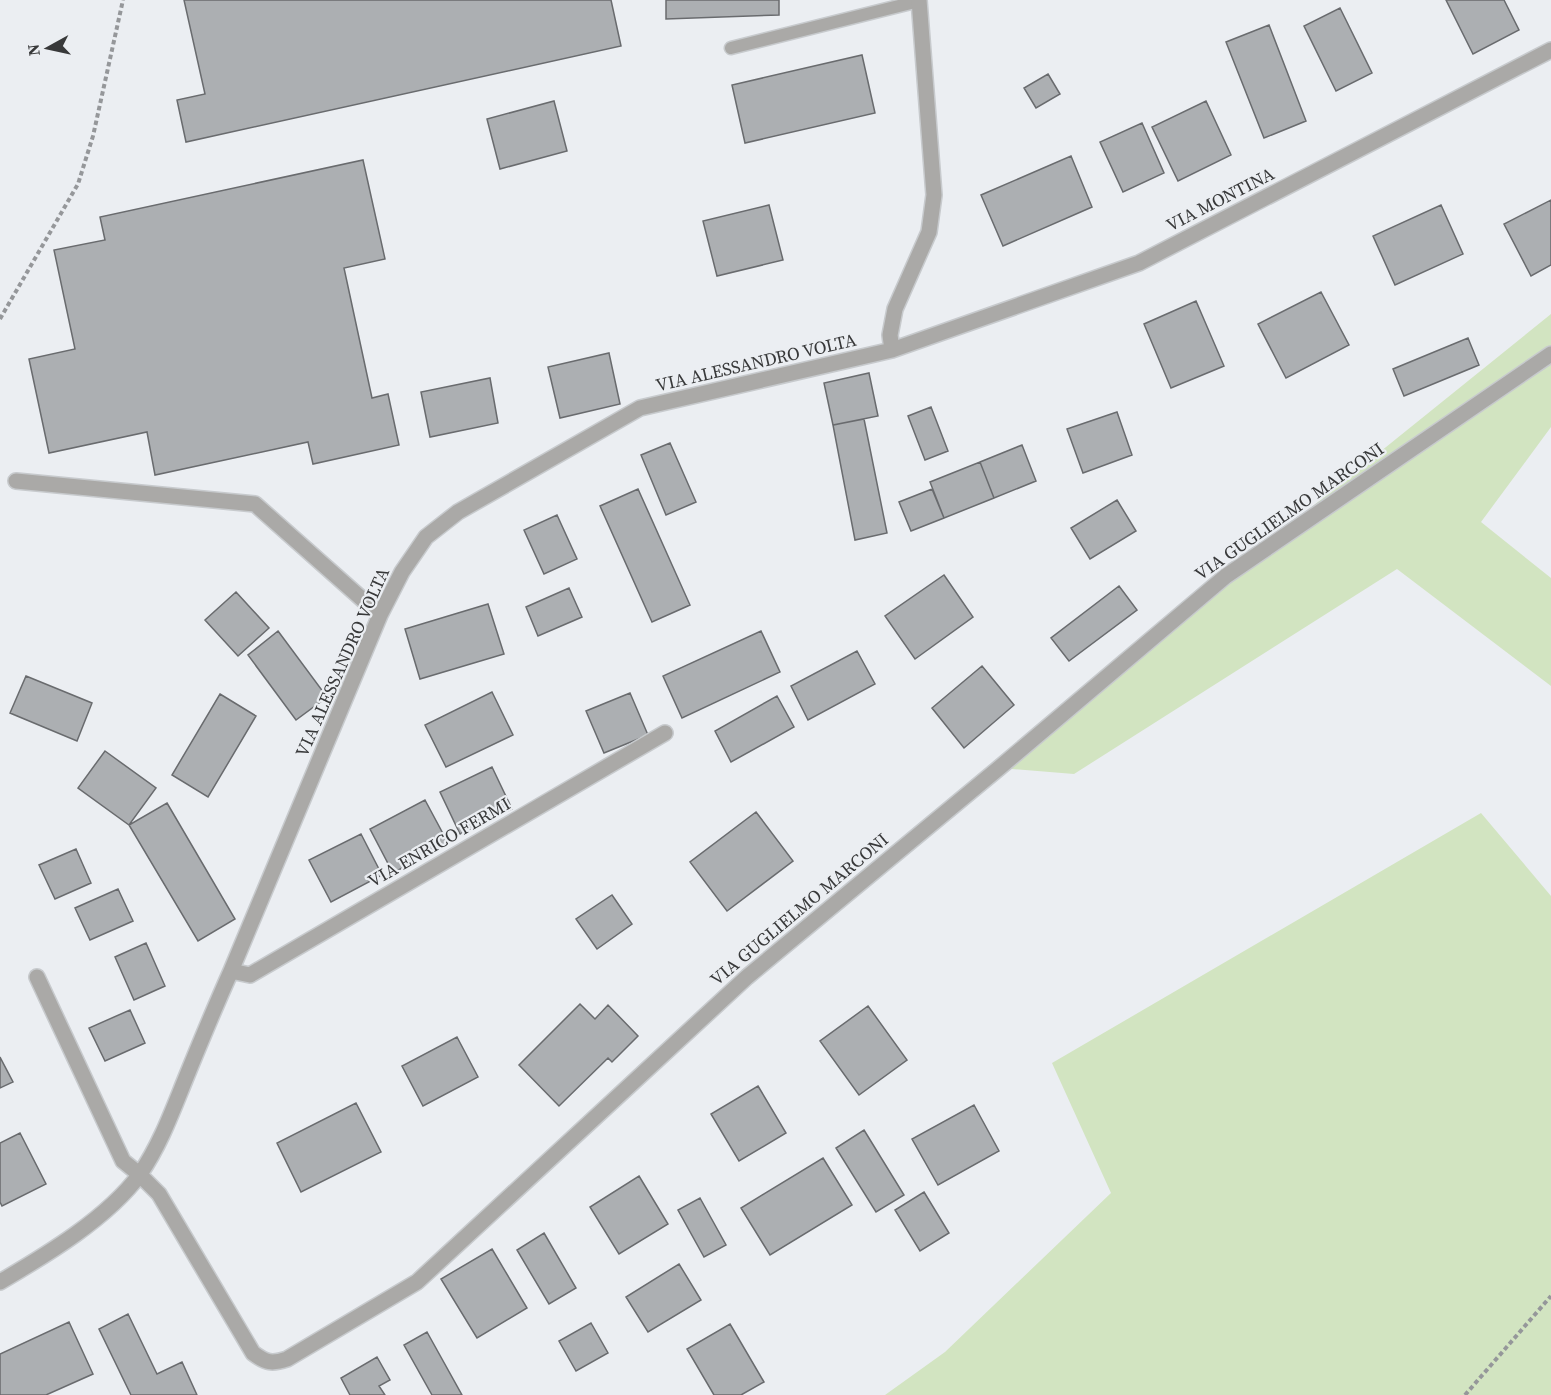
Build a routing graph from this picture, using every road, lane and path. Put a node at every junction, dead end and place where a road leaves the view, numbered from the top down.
1 (123, 0) edge
2 (919, 1) edge
3 (731, 48) dead end
4 (1551, 50) edge
5 (0, 320) edge
6 (892, 350) junction
7 (1551, 354) edge
8 (16, 481) dead end
9 (380, 615) junction
10 (665, 733) dead end
11 (231, 971) junction
12 (37, 977) dead end
13 (140, 1174) junction
14 (0, 1282) edge
15 (1551, 1296) edge
16 (1465, 1395) edge

1 - 5 path
2 - 3 lane
2 - 6 street
4 - 6 street, VIA MONTINA
6 - 9 street, VIA ALESSANDRO VOLTA
7 - 13 street, VIA GUGLIELMO MARCONI
8 - 9 street
9 - 11 street, VIA ALESSANDRO VOLTA
10 - 11 street, VIA ENRICO FERMI
11 - 13 street, VIA ALESSANDRO VOLTA
12 - 13 street, VIA GUGLIELMO MARCONI
13 - 14 street, VIA ALESSANDRO VOLTA
15 - 16 path

